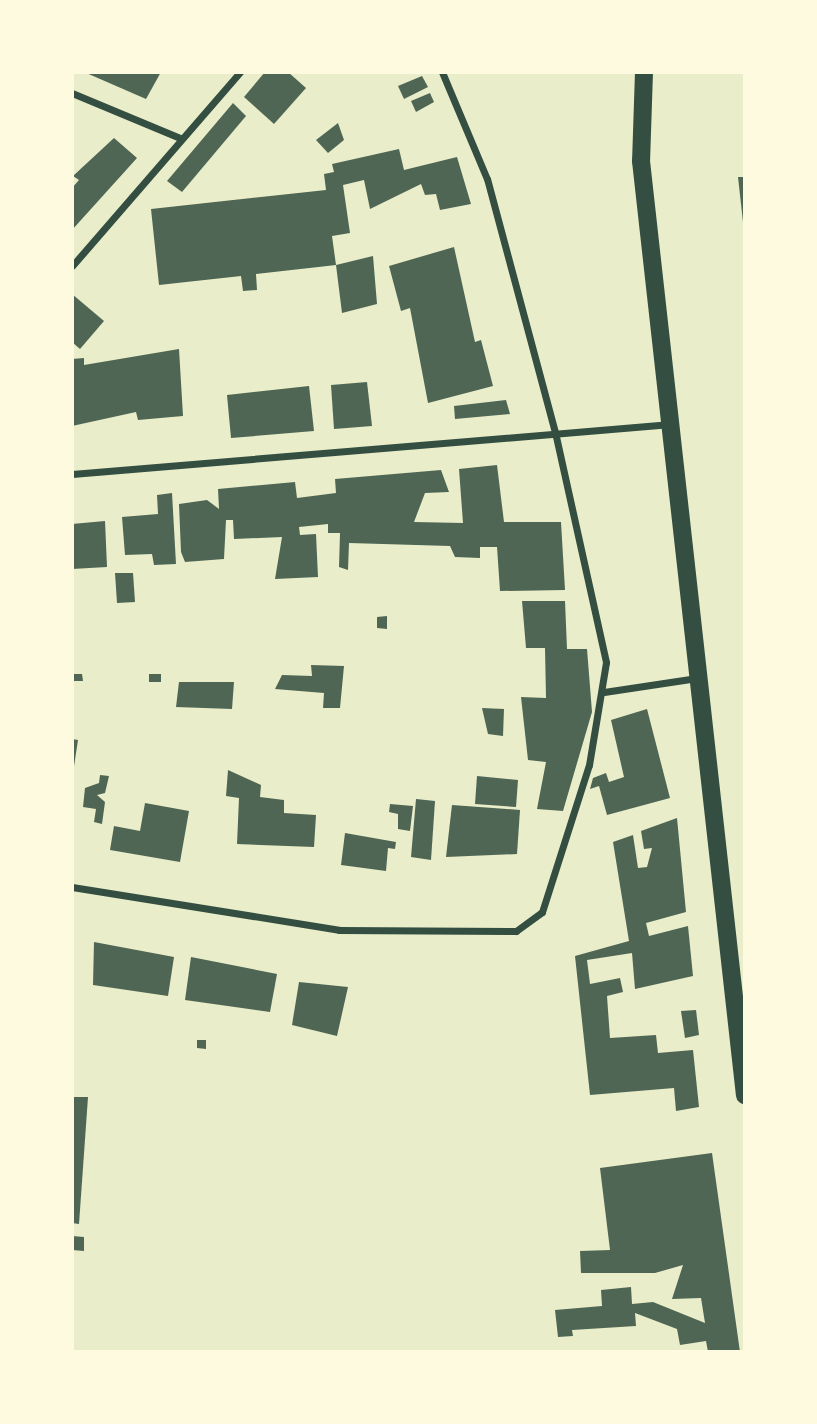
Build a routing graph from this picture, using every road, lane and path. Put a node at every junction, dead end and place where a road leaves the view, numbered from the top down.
1 (240, 72) edge
2 (442, 72) edge
3 (644, 72) edge
4 (72, 93) edge
5 (180, 138) junction
6 (72, 266) edge
7 (672, 424) junction
8 (556, 436) junction
9 (72, 474) edge
10 (699, 678) junction
11 (604, 692) junction
12 (72, 887) edge
13 (745, 1096) edge

1 - 5 street
2 - 8 street
3 - 7 main road
4 - 5 street
5 - 6 street
7 - 8 street
7 - 10 main road
8 - 9 street
8 - 11 street
10 - 11 street
10 - 13 main road
11 - 12 street

